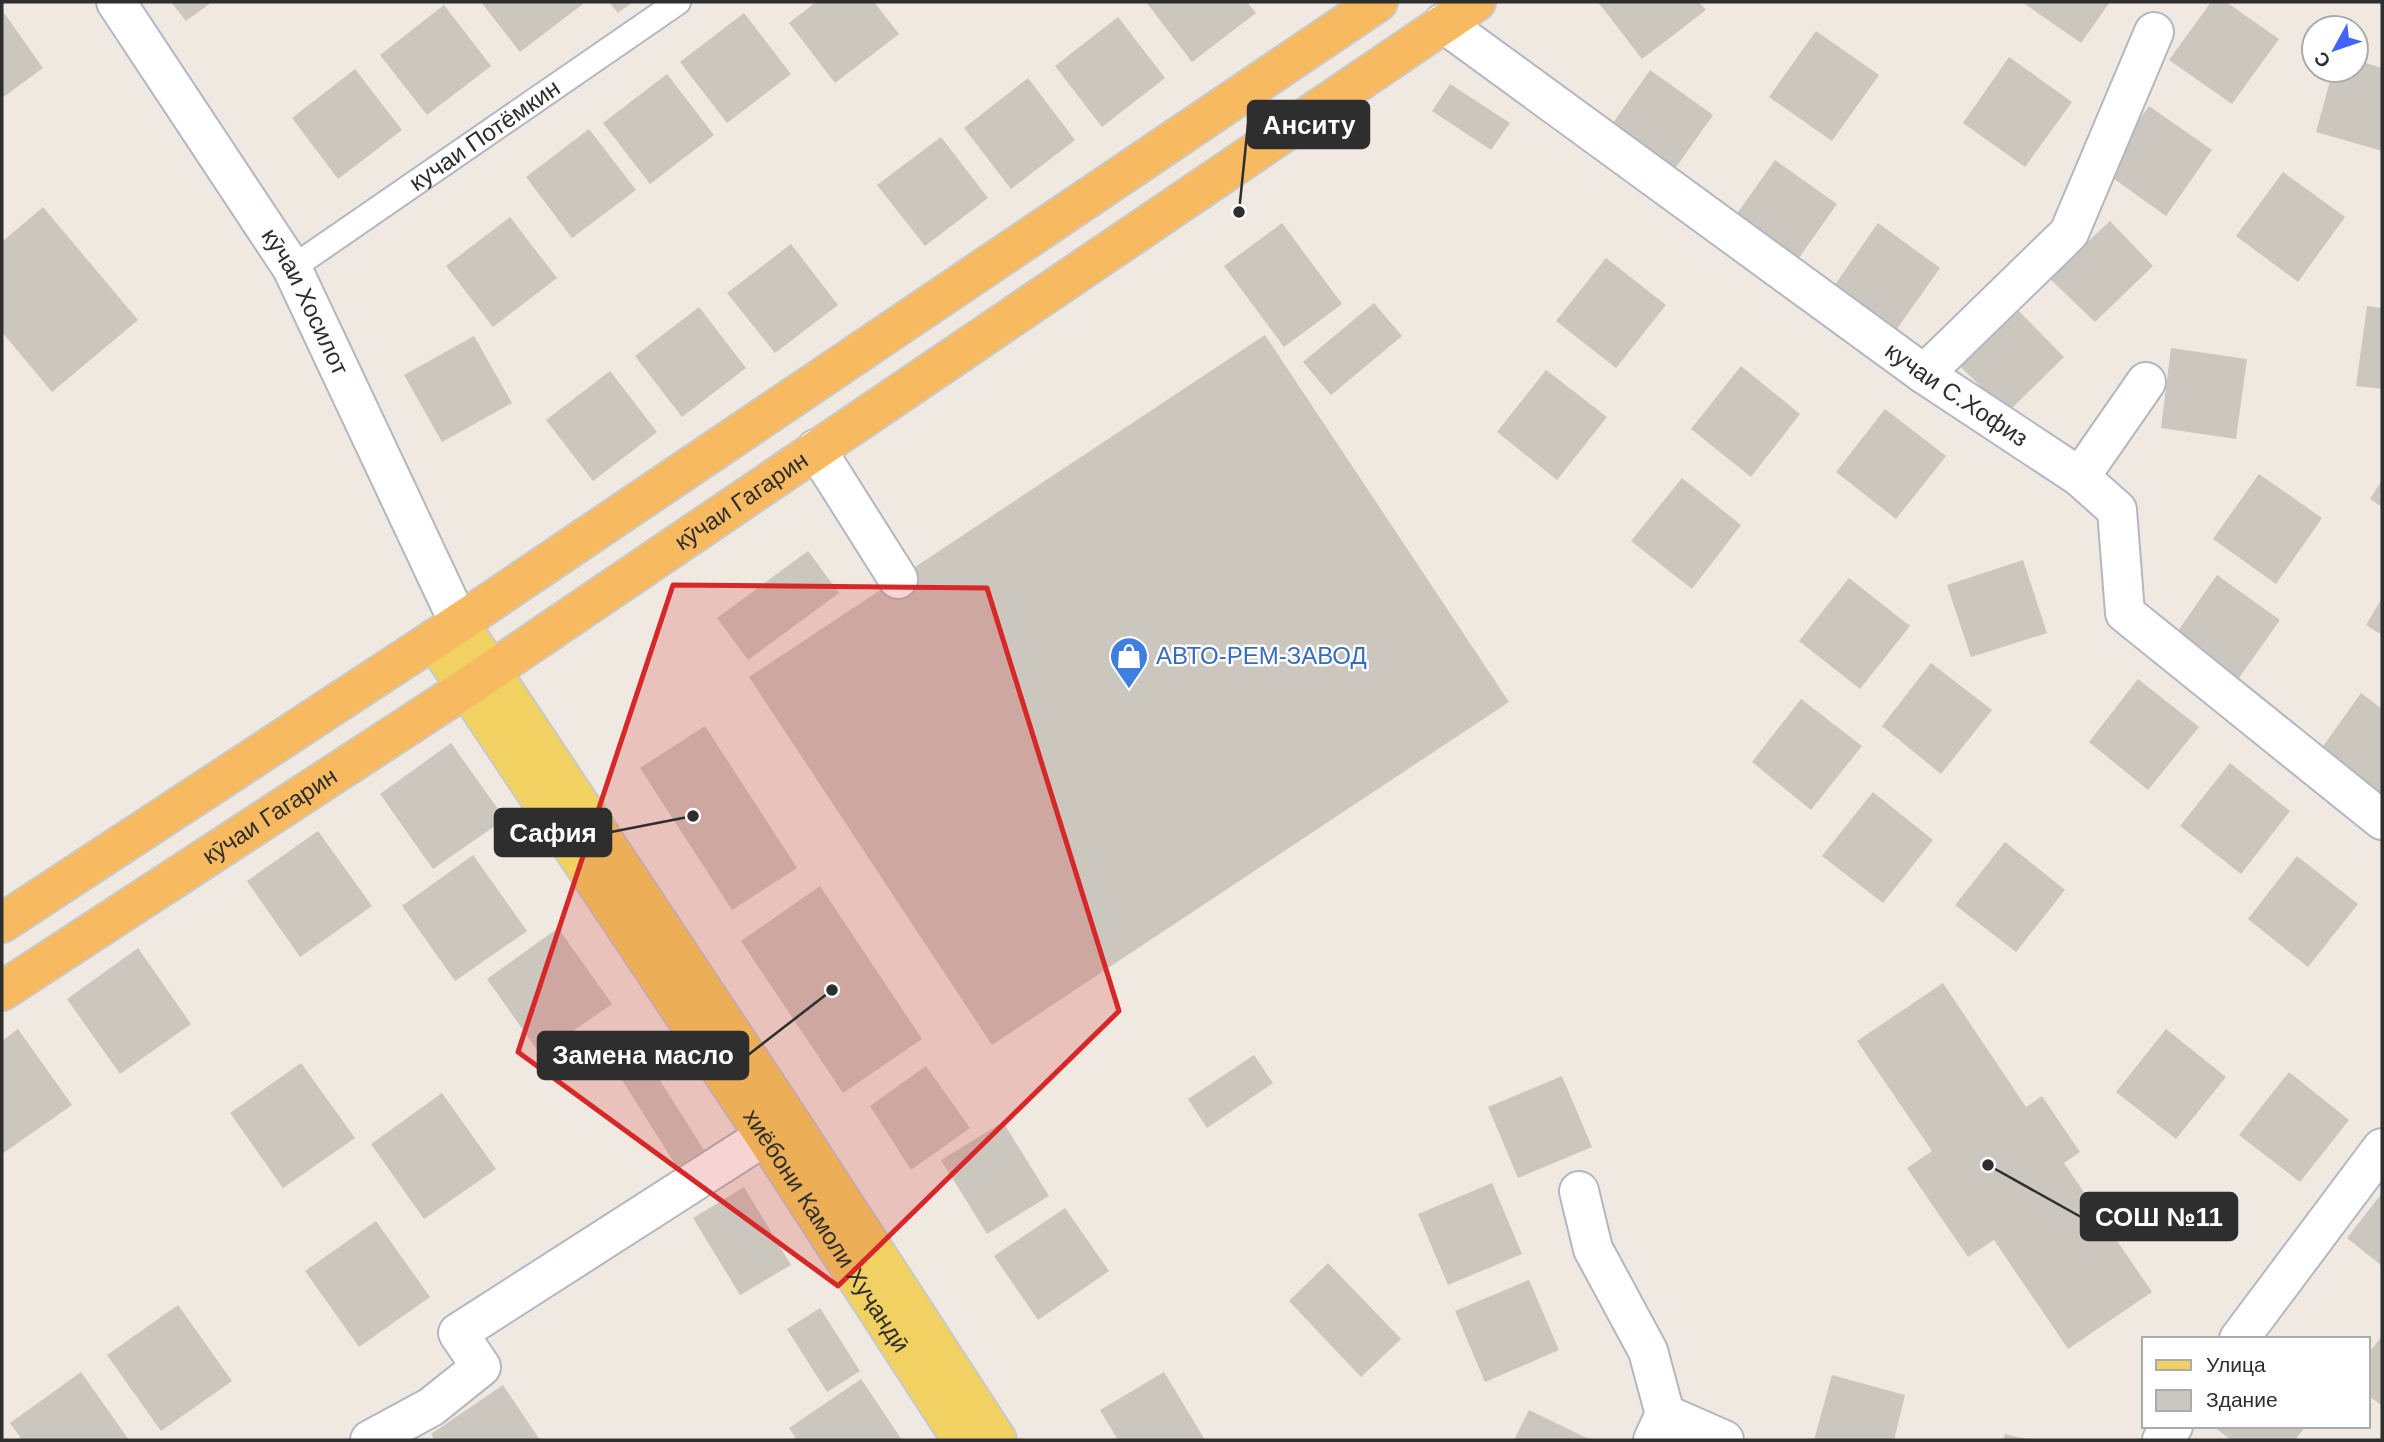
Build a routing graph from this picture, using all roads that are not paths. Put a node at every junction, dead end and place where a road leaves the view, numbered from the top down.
1 (116, 2) edge
2 (678, 2) edge
3 (1378, 2) edge
4 (1476, 2) edge
5 (1443, 23) junction
6 (2154, 32) dead end
7 (292, 268) junction
8 (1924, 374) junction
9 (2146, 382) dead end
10 (816, 449) junction
11 (2080, 477) junction
12 (898, 579) dead end
13 (447, 631) junction
14 (479, 678) junction
15 (2382, 820) edge
16 (2, 923) edge
17 (2, 991) edge
18 (765, 1136) junction
19 (2382, 1148) edge
20 (1579, 1191) dead end
21 (2240, 1337) edge
22 (1659, 1427) edge
23 (370, 1440) edge
24 (962, 1440) edge
25 (997, 1440) edge
26 (1724, 1440) edge

1 - 7 street, кӯчаи Хосилот
2 - 7 lane, кучаи Потёмкин
3 - 13 highway
4 - 5 highway, кӯчаи Гагарин
5 - 8 street, кучаи С.Хофиз
5 - 10 highway, кӯчаи Гагарин
6 - 8 street
7 - 13 street, кӯчаи Хосилот
8 - 11 street, кучаи С.Хофиз
9 - 11 street
10 - 12 street
10 - 14 highway, кӯчаи Гагарин
11 - 15 street, кучаи С.Хофиз
13 - 14 main road, хиёбони Камоли Хуҷандӣ
13 - 16 highway
14 - 17 highway, кӯчаи Гагарин
14 - 18 main road, хиёбони Камоли Хуҷандӣ
14 - 25 main road, хиёбони Камоли Хуҷандӣ
18 - 23 street
18 - 24 main road, хиёбони Камоли Хуҷандӣ
19 - 21 street
20 - 22 street
22 - 26 street

